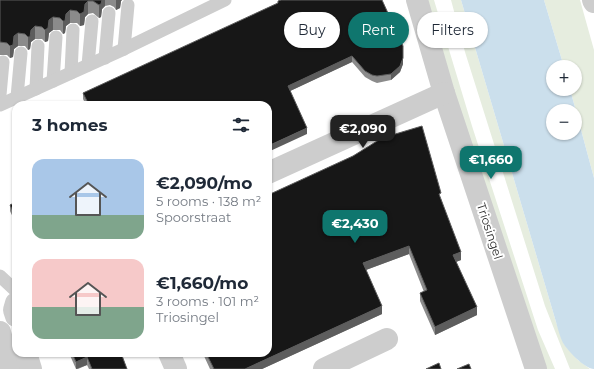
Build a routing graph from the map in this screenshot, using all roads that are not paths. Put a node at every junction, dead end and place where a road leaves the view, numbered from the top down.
1 (226, 0) edge
2 (417, 0) edge
3 (128, 5) dead end
4 (109, 13) dead end
5 (92, 21) dead end
6 (73, 30) dead end
7 (56, 37) dead end
8 (38, 46) dead end
9 (124, 49) junction
10 (21, 53) dead end
11 (105, 58) junction
12 (3, 62) dead end
13 (88, 65) junction
14 (71, 73) junction
15 (53, 81) junction
16 (36, 89) junction
17 (444, 93) junction
18 (0, 95) edge
19 (17, 97) junction
20 (0, 105) edge
21 (272, 171) edge
22 (0, 276) edge
23 (12, 287) edge
24 (0, 332) edge
25 (388, 339) dead end
26 (27, 357) edge
27 (171, 357) edge
28 (10, 369) edge
29 (31, 369) edge
30 (176, 369) edge
31 (324, 369) edge
32 (536, 369) edge

1 - 9 lane
2 - 17 street, Triosingel
3 - 9 lane
4 - 11 lane
5 - 13 lane
6 - 14 lane
7 - 15 lane
8 - 16 lane
9 - 11 lane
10 - 19 lane
11 - 13 lane
12 - 18 lane
13 - 14 lane
14 - 15 lane
15 - 16 lane
16 - 19 lane
17 - 21 street
17 - 32 street, Triosingel
19 - 20 lane
22 - 23 lane
24 - 28 street
25 - 31 street
26 - 29 street
27 - 30 street

